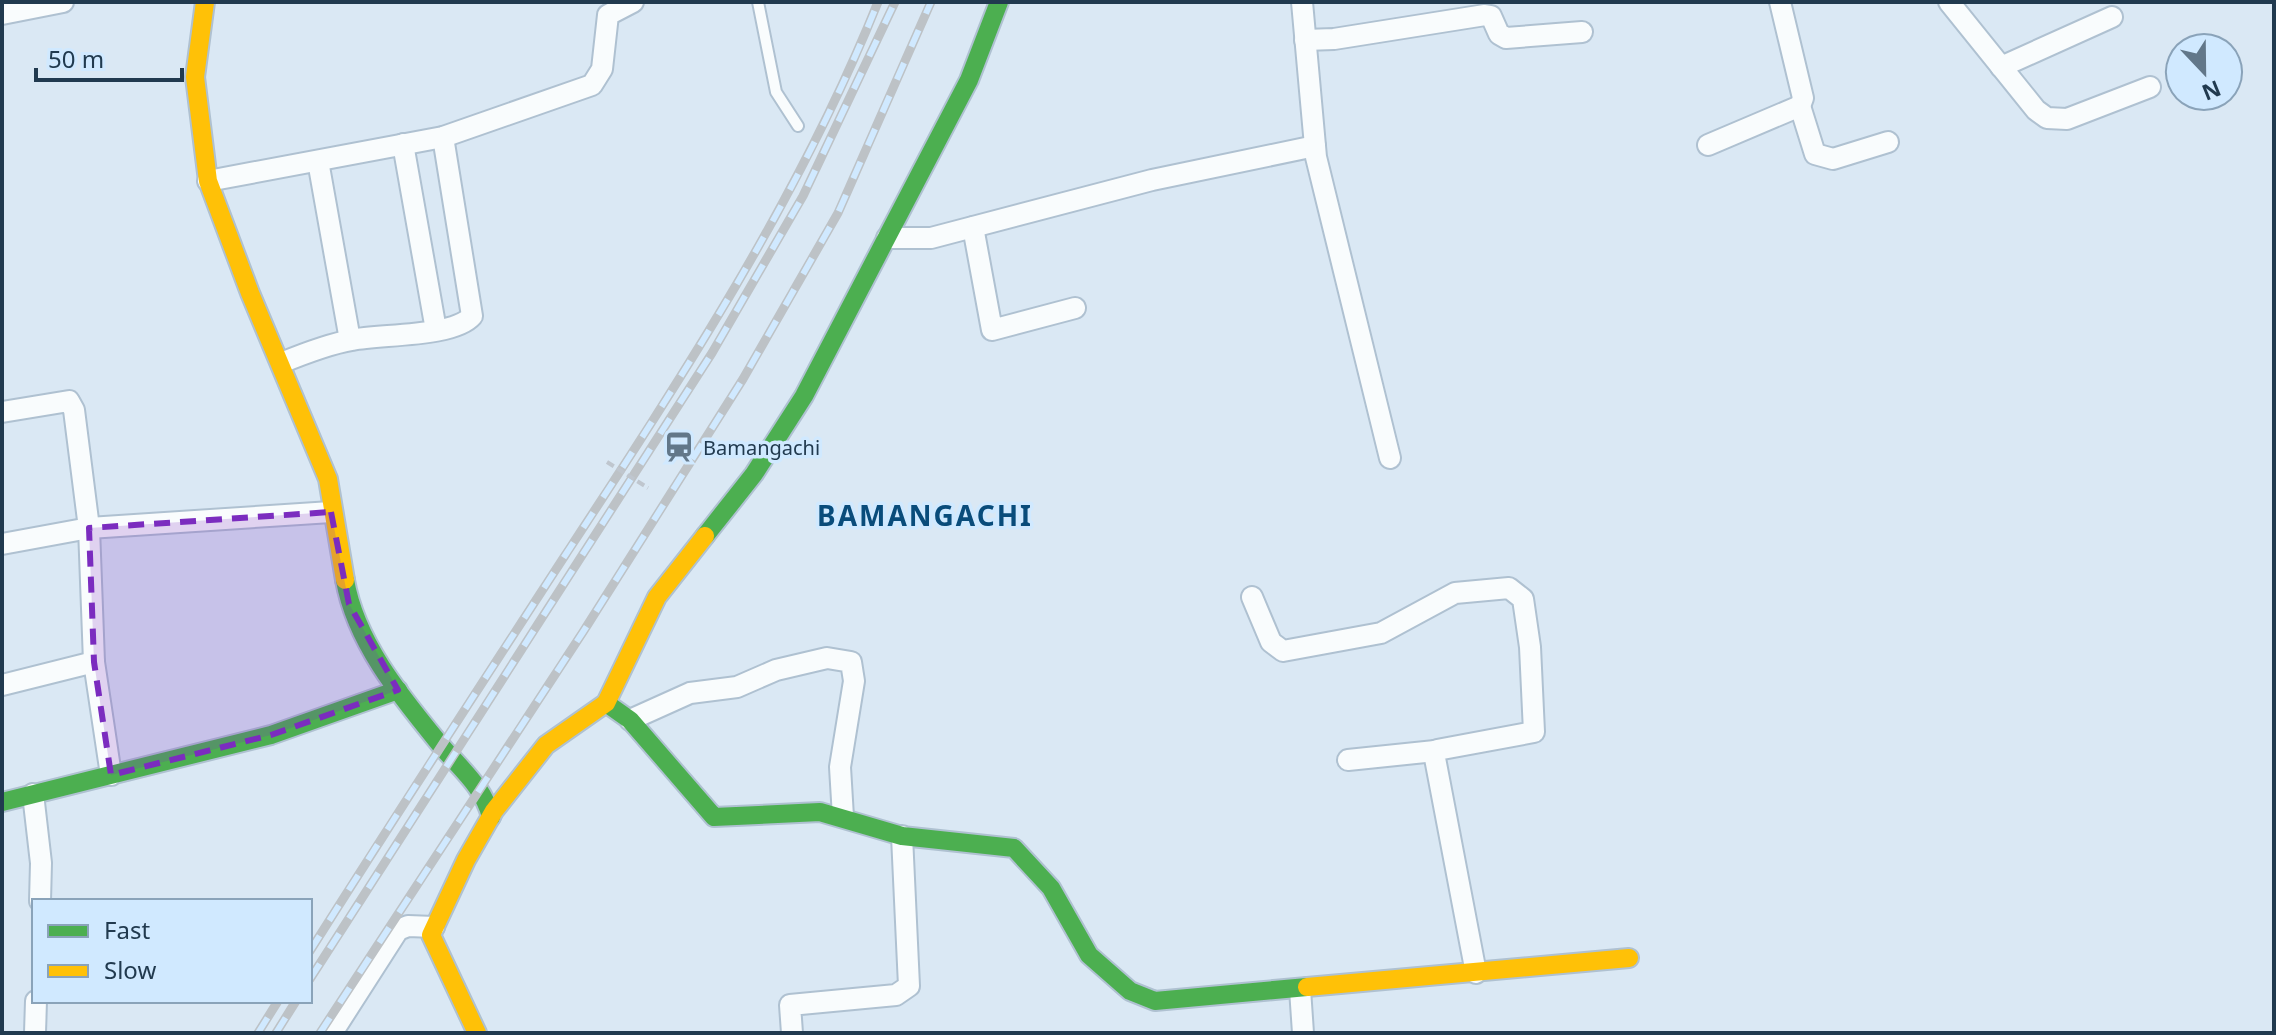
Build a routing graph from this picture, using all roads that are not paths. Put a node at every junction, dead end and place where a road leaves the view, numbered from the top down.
1 (63, 2) edge
2 (205, 2) edge
3 (633, 2) edge
4 (758, 2) edge
5 (999, 2) edge
6 (1302, 2) edge
7 (1780, 2) edge
8 (1949, 2) edge
9 (2, 14) edge
10 (2112, 17) dead end
11 (1582, 32) dead end
12 (1305, 40) junction
13 (2001, 67) junction
14 (2150, 87) dead end
15 (1800, 106) junction
16 (798, 126) dead end
17 (443, 137) junction
18 (1888, 142) dead end
19 (403, 144) junction
20 (1708, 145) dead end
21 (1315, 146) junction
22 (318, 161) junction
23 (208, 181) junction
24 (973, 227) junction
25 (887, 238) junction
26 (1075, 308) dead end
27 (436, 330) junction
28 (350, 340) junction
29 (281, 363) junction
30 (2, 412) edge
31 (1390, 458) dead end
32 (331, 512) junction
33 (89, 528) junction
34 (2, 544) edge
35 (1252, 597) dead end
36 (94, 662) junction
37 (2, 685) edge
38 (398, 690) junction
39 (606, 703) junction
40 (630, 720) junction
41 (1435, 751) junction
42 (1348, 760) dead end
43 (111, 775) junction
44 (33, 794) junction
45 (2, 802) edge
46 (491, 817) junction
47 (843, 817) junction
48 (902, 836) junction
49 (40, 899) edge
50 (434, 927) junction
51 (1629, 958) dead end
52 (1476, 973) junction
53 (1300, 989) junction
54 (36, 1003) edge
55 (35, 1033) edge
56 (332, 1033) edge
57 (477, 1033) edge
58 (792, 1033) edge
59 (1303, 1033) edge

1 - 9 street
2 - 23 street
3 - 17 street
4 - 16 lane
5 - 25 street
6 - 12 street
7 - 15 street
8 - 13 street
10 - 13 street
11 - 12 street
12 - 21 street
13 - 14 street
15 - 18 street
15 - 20 street
17 - 19 street
17 - 27 street
19 - 22 street
19 - 27 street
21 - 24 street
21 - 31 street
22 - 23 street
22 - 28 street
23 - 29 street
24 - 25 street
24 - 26 street
25 - 39 street
27 - 28 street
28 - 29 street
29 - 32 street
30 - 33 street
32 - 33 street
32 - 38 street
33 - 34 street
33 - 36 street
35 - 41 street
36 - 37 street
36 - 43 street
38 - 43 street
38 - 46 street
39 - 40 street
39 - 46 street
40 - 47 street
40 - 47 street
41 - 42 street
41 - 52 street
43 - 44 street
44 - 45 street
44 - 49 street
46 - 50 street
47 - 48 street
48 - 53 street
48 - 58 street
50 - 56 street
50 - 57 street
51 - 52 street
52 - 53 street
53 - 59 street
54 - 55 street

